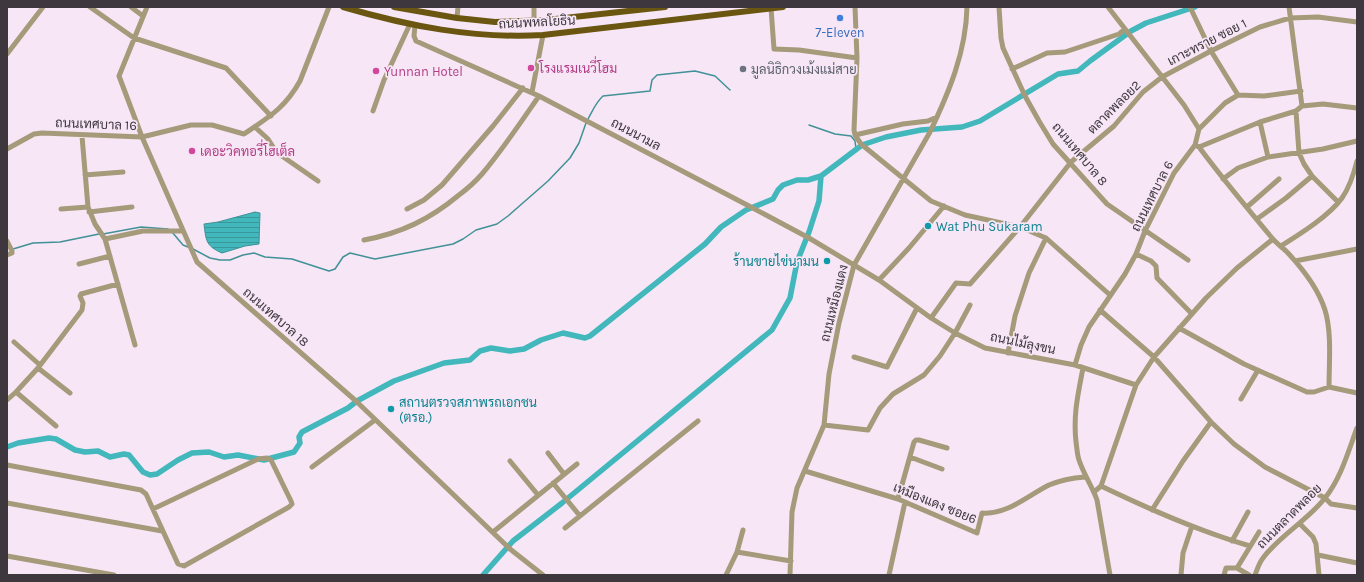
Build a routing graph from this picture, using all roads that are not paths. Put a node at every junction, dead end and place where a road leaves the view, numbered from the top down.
1 (43, 7) edge
2 (90, 7) edge
3 (131, 7) edge
4 (147, 7) edge
5 (329, 7) edge
6 (343, 7) edge
7 (394, 7) edge
8 (458, 7) edge
9 (534, 7) edge
10 (665, 7) edge
11 (783, 7) edge
12 (855, 7) edge
13 (967, 7) edge
14 (999, 7) edge
15 (1108, 7) edge
16 (1190, 7) edge
17 (1288, 7) edge
18 (771, 8) edge
19 (749, 9) edge
20 (143, 16) junction
21 (457, 18) junction
22 (1290, 18) junction
23 (534, 21) junction
24 (1357, 22) edge
25 (412, 25) junction
26 (1125, 29) junction
27 (543, 35) junction
28 (134, 38) junction
29 (1211, 51) junction
30 (7, 54) edge
31 (857, 58) junction
32 (1012, 69) junction
33 (1162, 77) junction
34 (523, 88) junction
35 (1301, 91) junction
36 (532, 92) junction
37 (1238, 95) junction
38 (540, 96) junction
39 (1302, 106) junction
40 (1357, 108) edge
41 (374, 111) dead end
42 (1296, 111) junction
43 (271, 116) junction
44 (937, 118) junction
45 (1260, 122) junction
46 (255, 127) junction
47 (1199, 129) junction
48 (82, 136) junction
49 (142, 137) junction
50 (858, 140) junction
51 (1357, 141) edge
52 (1197, 146) junction
53 (7, 150) edge
54 (1299, 153) junction
55 (1268, 157) junction
56 (1357, 161) edge
57 (1071, 162) junction
58 (124, 172) dead end
59 (85, 175) junction
60 (1312, 176) junction
61 (904, 179) junction
62 (1279, 179) dead end
63 (1223, 180) junction
64 (318, 181) dead end
65 (1338, 202) junction
66 (944, 206) junction
67 (132, 207) dead end
68 (1247, 207) junction
69 (61, 209) dead end
70 (88, 210) junction
71 (407, 210) dead end
72 (1257, 219) junction
73 (1020, 227) junction
74 (183, 231) junction
75 (1145, 231) junction
76 (104, 238) junction
77 (1046, 238) junction
78 (1273, 239) junction
79 (364, 240) dead end
80 (7, 241) edge
81 (1281, 246) junction
82 (1357, 249) edge
83 (1136, 254) junction
84 (7, 255) edge
85 (110, 256) junction
86 (1188, 260) dead end
87 (1295, 261) junction
88 (79, 264) dead end
89 (854, 265) junction
90 (878, 280) junction
91 (118, 284) junction
92 (1110, 295) junction
93 (970, 305) dead end
94 (917, 308) junction
95 (1100, 310) junction
96 (1192, 314) junction
97 (931, 318) junction
98 (1179, 328) junction
99 (955, 334) junction
100 (14, 342) dead end
101 (134, 345) dead end
102 (1008, 353) junction
103 (854, 357) dead end
104 (1154, 357) junction
105 (1075, 365) junction
106 (39, 366) junction
107 (1083, 368) junction
108 (1258, 370) junction
109 (1136, 385) junction
110 (1329, 386) junction
111 (16, 392) junction
112 (70, 393) dead end
113 (1357, 393) edge
114 (7, 399) edge
115 (1241, 399) dead end
116 (375, 420) junction
117 (698, 421) dead end
118 (1211, 422) junction
119 (824, 425) junction
120 (56, 426) dead end
121 (1357, 428) edge
122 (947, 448) dead end
123 (548, 453) dead end
124 (910, 456) junction
125 (510, 460) dead end
126 (576, 464) dead end
127 (7, 465) edge
128 (312, 466) dead end
129 (942, 469) dead end
130 (805, 471) junction
131 (564, 474) junction
132 (1085, 477) junction
133 (553, 483) junction
134 (1101, 486) junction
135 (1094, 492) junction
136 (538, 495) junction
137 (1325, 498) junction
138 (898, 499) junction
139 (905, 502) junction
140 (7, 503) edge
141 (1357, 508) edge
142 (153, 509) junction
143 (1152, 510) junction
144 (1248, 512) dead end
145 (580, 516) junction
146 (1300, 524) junction
147 (1192, 526) junction
148 (565, 528) dead end
149 (743, 530) dead end
150 (162, 531) junction
151 (493, 532) junction
152 (1259, 532) dead end
153 (1232, 541) junction
154 (1250, 546) junction
155 (737, 552) junction
156 (1318, 555) junction
157 (7, 556) edge
158 (791, 561) junction
159 (1357, 563) edge
160 (1237, 568) junction
161 (114, 575) edge
162 (543, 575) edge
163 (726, 575) edge
164 (790, 575) edge
165 (890, 575) edge
166 (1110, 575) edge
167 (1181, 575) edge
168 (1224, 575) edge
169 (1249, 575) edge
170 (1255, 575) edge
171 (1319, 575) edge

1 - 30 street
2 - 28 street
3 - 20 street
4 - 20 street, ถนนเทศบาล 18
5 - 43 street, ถนนเทศบาล 16
6 - 25 main road, ถนนพหลโยธิน
7 - 21 main road, ถนนพหลโยธิน
8 - 21 street
9 - 23 street
10 - 23 main road, ถนนพหลโยธิน
11 - 18 main road, ถนนพหลโยธิน
12 - 31 street
13 - 44 street, ถนนเหมืองแดง
14 - 32 street, ถนนเทศบาล 8
15 - 26 street
16 - 29 street
17 - 22 street
18 - 19 main road, ถนนพหลโยธิน
18 - 31 street
19 - 27 main road, ถนนพหลโยธิน
20 - 28 street, ถนนเทศบาล 18
21 - 23 main road, ถนนพหลโยธิน
22 - 24 street, เกาะทราย ซอย 1
22 - 29 street, เกาะทราย ซอย 1
22 - 35 street
25 - 27 main road, ถนนพหลโยธิน
25 - 34 street, ถนนนามล
25 - 41 street
26 - 32 street
26 - 33 street
27 - 36 street
28 - 43 street
28 - 49 street, ถนนเทศบาล 18
29 - 33 street, เกาะทราย ซอย 1
29 - 37 street
31 - 50 street
32 - 57 street, ถนนเทศบาล 8
33 - 47 street
33 - 57 street, ตลาดพลอย2
34 - 36 street, ถนนนามล
34 - 71 street
35 - 37 street
35 - 39 street
36 - 38 street, ถนนนามล
37 - 47 street
38 - 79 street
38 - 89 street, ถนนนามล
39 - 40 street
39 - 42 street
42 - 45 street
42 - 54 street
43 - 46 street, ถนนเทศบาล 16
44 - 50 street
44 - 61 street, ถนนเหมืองแดง
45 - 52 street
45 - 55 street
46 - 49 street, ถนนเทศบาล 16
46 - 64 street
47 - 52 street, ถนนเทศบาล 6
48 - 49 street, ถนนเทศบาล 16
48 - 53 street, ถนนเทศบาล 16
48 - 59 street
49 - 74 street, ถนนเทศบาล 18
50 - 61 street
51 - 54 street
52 - 63 street
52 - 75 street, ถนนเทศบาล 6
54 - 55 street
54 - 60 street
55 - 63 street
56 - 65 street
57 - 73 street, ตลาดพลอย2
57 - 75 street, ถนนเทศบาล 8
58 - 59 street
59 - 70 street
60 - 65 street
60 - 72 street
61 - 66 street
61 - 89 street, ถนนเหมืองแดง
62 - 68 street
63 - 68 street
65 - 81 street
66 - 73 street
66 - 90 street
67 - 70 street
68 - 72 street
69 - 70 street
70 - 76 street
72 - 78 street
73 - 77 street
73 - 97 street, ตลาดพลอย2
74 - 76 street
74 - 116 street, ถนนเทศบาล 18
75 - 83 street, ถนนเทศบาล 6
75 - 86 street, ถนนเทศบาล 8
76 - 85 street
77 - 92 street
77 - 102 street
78 - 81 street
78 - 96 street
80 - 84 street
81 - 87 street
82 - 87 street
83 - 92 street, ถนนเทศบาล 6
83 - 96 street
85 - 88 street
85 - 91 street
87 - 110 street
89 - 90 street, ถนนไม้ลุงขน
89 - 119 street, ถนนเหมืองแดง
90 - 94 street, ถนนไม้ลุงขน
91 - 101 street
91 - 106 street
92 - 95 street, ถนนเทศบาล 6
93 - 99 street
94 - 97 street, ถนนไม้ลุงขน
94 - 103 street
95 - 104 street
95 - 105 street, ถนนเทศบาล 6
96 - 98 street
97 - 99 street, ถนนไม้ลุงขน
98 - 104 street
98 - 108 street
99 - 102 street, ถนนไม้ลุงขน
99 - 119 street
100 - 106 street
102 - 105 street, ถนนไม้ลุงขน
104 - 109 street
104 - 118 street
105 - 107 street, ถนนไม้ลุงขน
106 - 111 street
106 - 112 street
107 - 109 street, ถนนไม้ลุงขน
107 - 132 street
108 - 110 street
108 - 115 street
109 - 134 street
110 - 113 street
111 - 114 street
111 - 120 street
116 - 128 street
116 - 151 street, ถนนเทศบาล 18
117 - 145 street
118 - 137 street
118 - 143 street
119 - 130 street, ถนนเหมืองแดง
121 - 137 street, ถนนตลาดพลอย
122 - 124 street
123 - 131 street
124 - 129 street
124 - 138 street
125 - 136 street
126 - 131 street
127 - 142 street
130 - 138 street, เหมืองแดง ซอย6
130 - 158 street, ถนนเหมืองแดง
131 - 133 street
132 - 135 street
132 - 139 street, เหมืองแดง ซอย6
133 - 136 street
133 - 145 street
134 - 135 street
134 - 143 street
135 - 166 street
136 - 151 street
137 - 141 street
137 - 146 street, ถนนตลาดพลอย
138 - 139 street, เหมืองแดง ซอย6
139 - 165 street
140 - 150 street
142 - 150 street
142 - 150 street
143 - 147 street
144 - 153 street
145 - 148 street
146 - 156 street
146 - 170 street, ถนนตลาดพลอย
147 - 153 street
147 - 167 street
149 - 155 street
151 - 162 street, ถนนเทศบาล 18
152 - 154 street
153 - 154 street
154 - 160 street
155 - 158 street
155 - 163 street
156 - 159 street
156 - 171 street
157 - 161 street
158 - 164 street, ถนนเหมืองแดง
160 - 168 street
160 - 169 street

